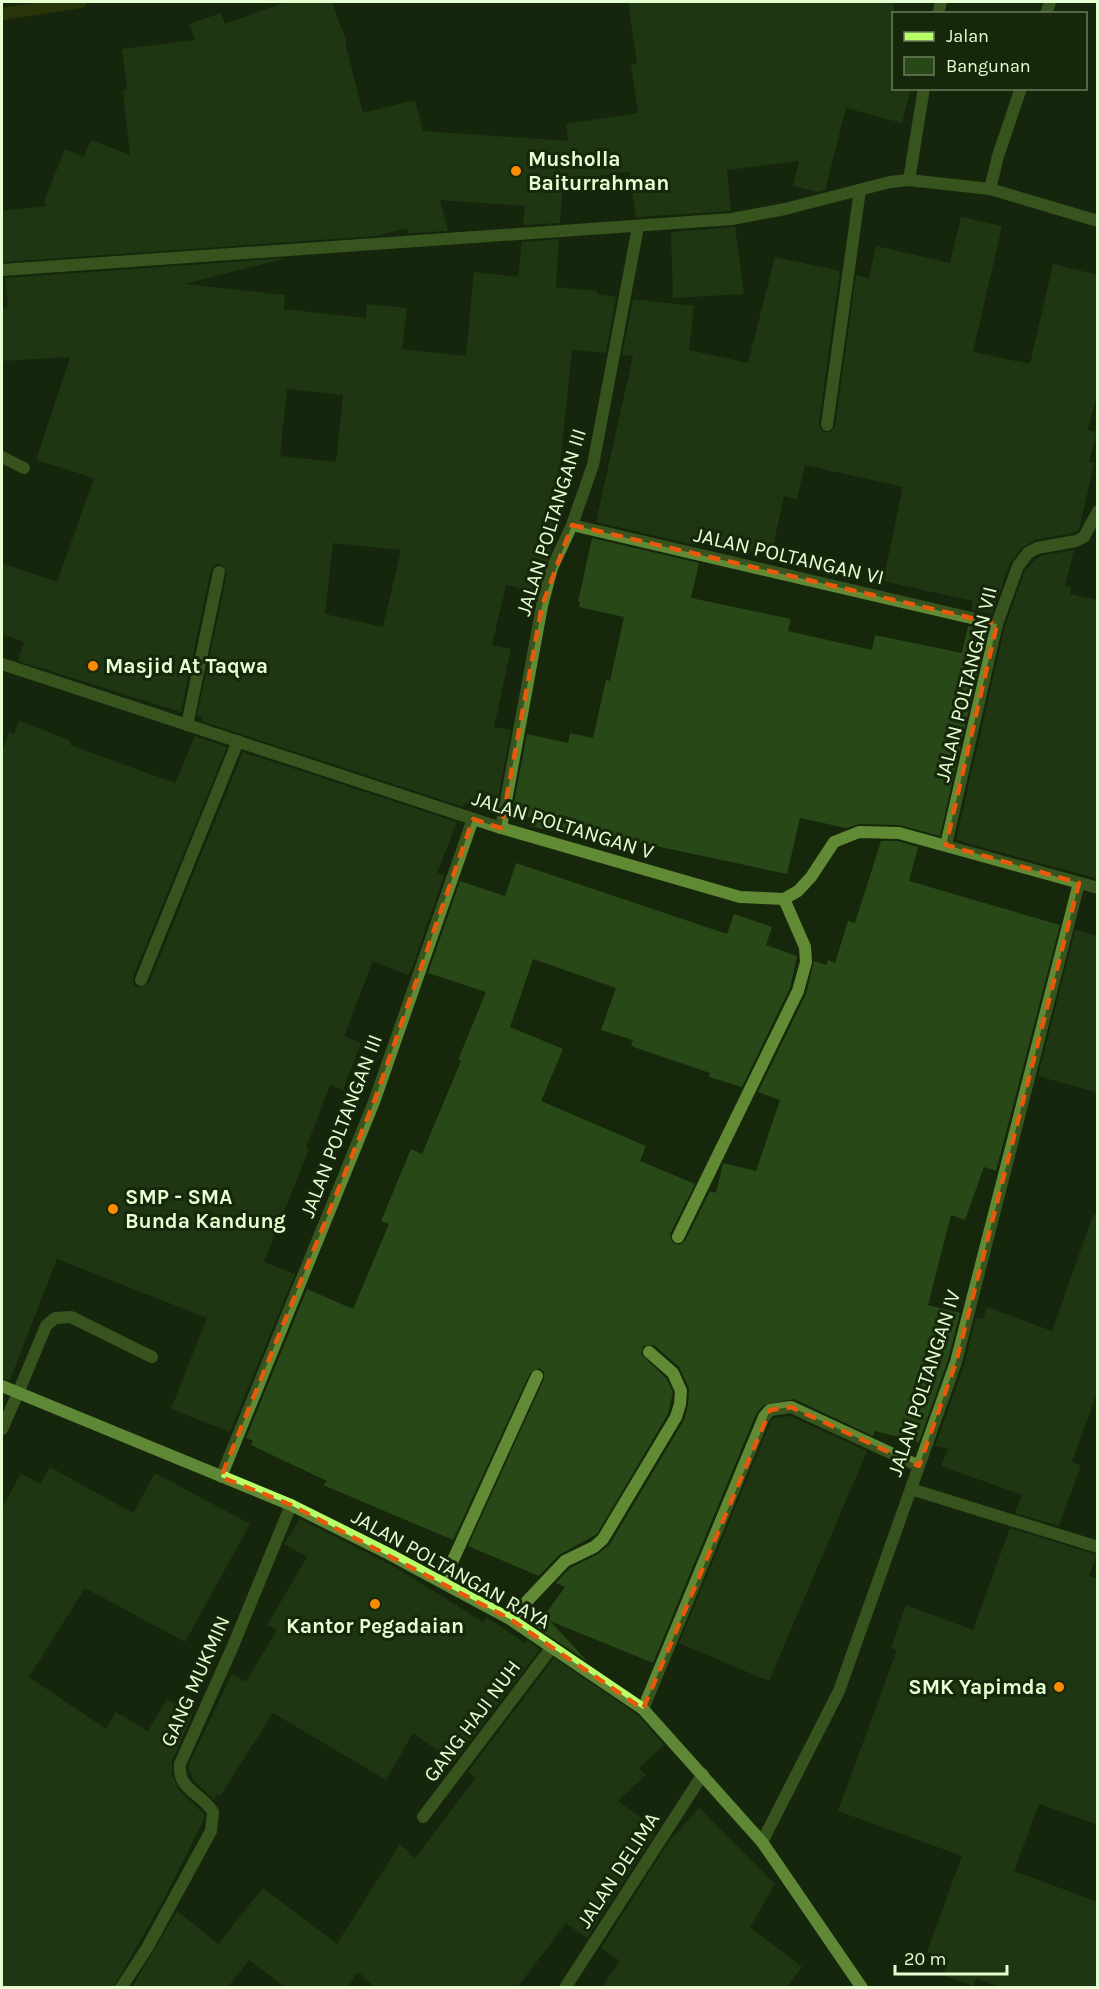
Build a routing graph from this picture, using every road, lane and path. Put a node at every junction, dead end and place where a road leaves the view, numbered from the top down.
1 (924, 90) edge
2 (1020, 90) edge
3 (909, 180) junction
4 (990, 189) junction
5 (860, 190) junction
6 (1098, 221) edge
7 (638, 227) junction
8 (2, 270) edge
9 (827, 425) dead end
10 (2, 457) edge
11 (24, 468) dead end
12 (1098, 511) edge
13 (572, 525) junction
14 (219, 572) dead end
15 (997, 624) junction
16 (2, 664) edge
17 (187, 725) junction
18 (238, 741) junction
19 (474, 819) junction
20 (501, 828) junction
21 (946, 845) junction
22 (1079, 883) junction
23 (1098, 888) edge
24 (784, 899) junction
25 (141, 980) dead end
26 (678, 1237) dead end
27 (649, 1352) dead end
28 (152, 1357) dead end
29 (537, 1376) dead end
30 (2, 1386) edge
31 (18, 1393) junction
32 (2, 1429) edge
33 (919, 1466) junction
34 (221, 1477) junction
35 (911, 1489) junction
36 (291, 1505) junction
37 (1098, 1547) edge
38 (443, 1582) junction
39 (510, 1619) junction
40 (552, 1647) junction
41 (643, 1709) junction
42 (703, 1774) junction
43 (423, 1817) dead end
44 (762, 1842) junction
45 (121, 1988) edge
46 (566, 1988) edge
47 (861, 1988) edge

1 - 3 street
2 - 4 street
3 - 4 street
3 - 5 street
4 - 6 street
5 - 7 street
5 - 9 street
7 - 8 street
7 - 13 street, JALAN POLTANGAN III
10 - 11 street
12 - 15 street, JALAN POLTANGAN VII
13 - 15 street, JALAN POLTANGAN VI
13 - 20 street, JALAN POLTANGAN III
14 - 17 street
15 - 21 street, JALAN POLTANGAN VII
16 - 17 street, JALAN POLTANGAN V
17 - 18 street, JALAN POLTANGAN V
18 - 19 street, JALAN POLTANGAN V
18 - 25 street
19 - 20 street, JALAN POLTANGAN V
19 - 34 street, JALAN POLTANGAN III
20 - 24 street, JALAN POLTANGAN V
21 - 22 street
21 - 24 street
22 - 23 street
22 - 33 street, JALAN POLTANGAN IV
24 - 26 street
27 - 39 street
28 - 31 street
29 - 38 street
30 - 31 street, JALAN POLTANGAN RAYA
31 - 32 street
31 - 34 street, JALAN POLTANGAN RAYA
33 - 35 street, JALAN POLTANGAN IV
33 - 41 street
34 - 36 street, JALAN POLTANGAN RAYA
35 - 37 street
35 - 44 street, JALAN POLTANGAN IV
36 - 38 street, JALAN POLTANGAN RAYA
36 - 45 street, GANG MUKMIN
38 - 39 street, JALAN POLTANGAN RAYA
39 - 40 street, JALAN POLTANGAN RAYA
40 - 41 street, JALAN POLTANGAN RAYA
40 - 43 street, GANG HAJI NUH
41 - 42 street, JALAN POLTANGAN RAYA
42 - 44 street, JALAN POLTANGAN RAYA
42 - 46 street, JALAN DELIMA
44 - 47 street, JALAN POLTANGAN RAYA

